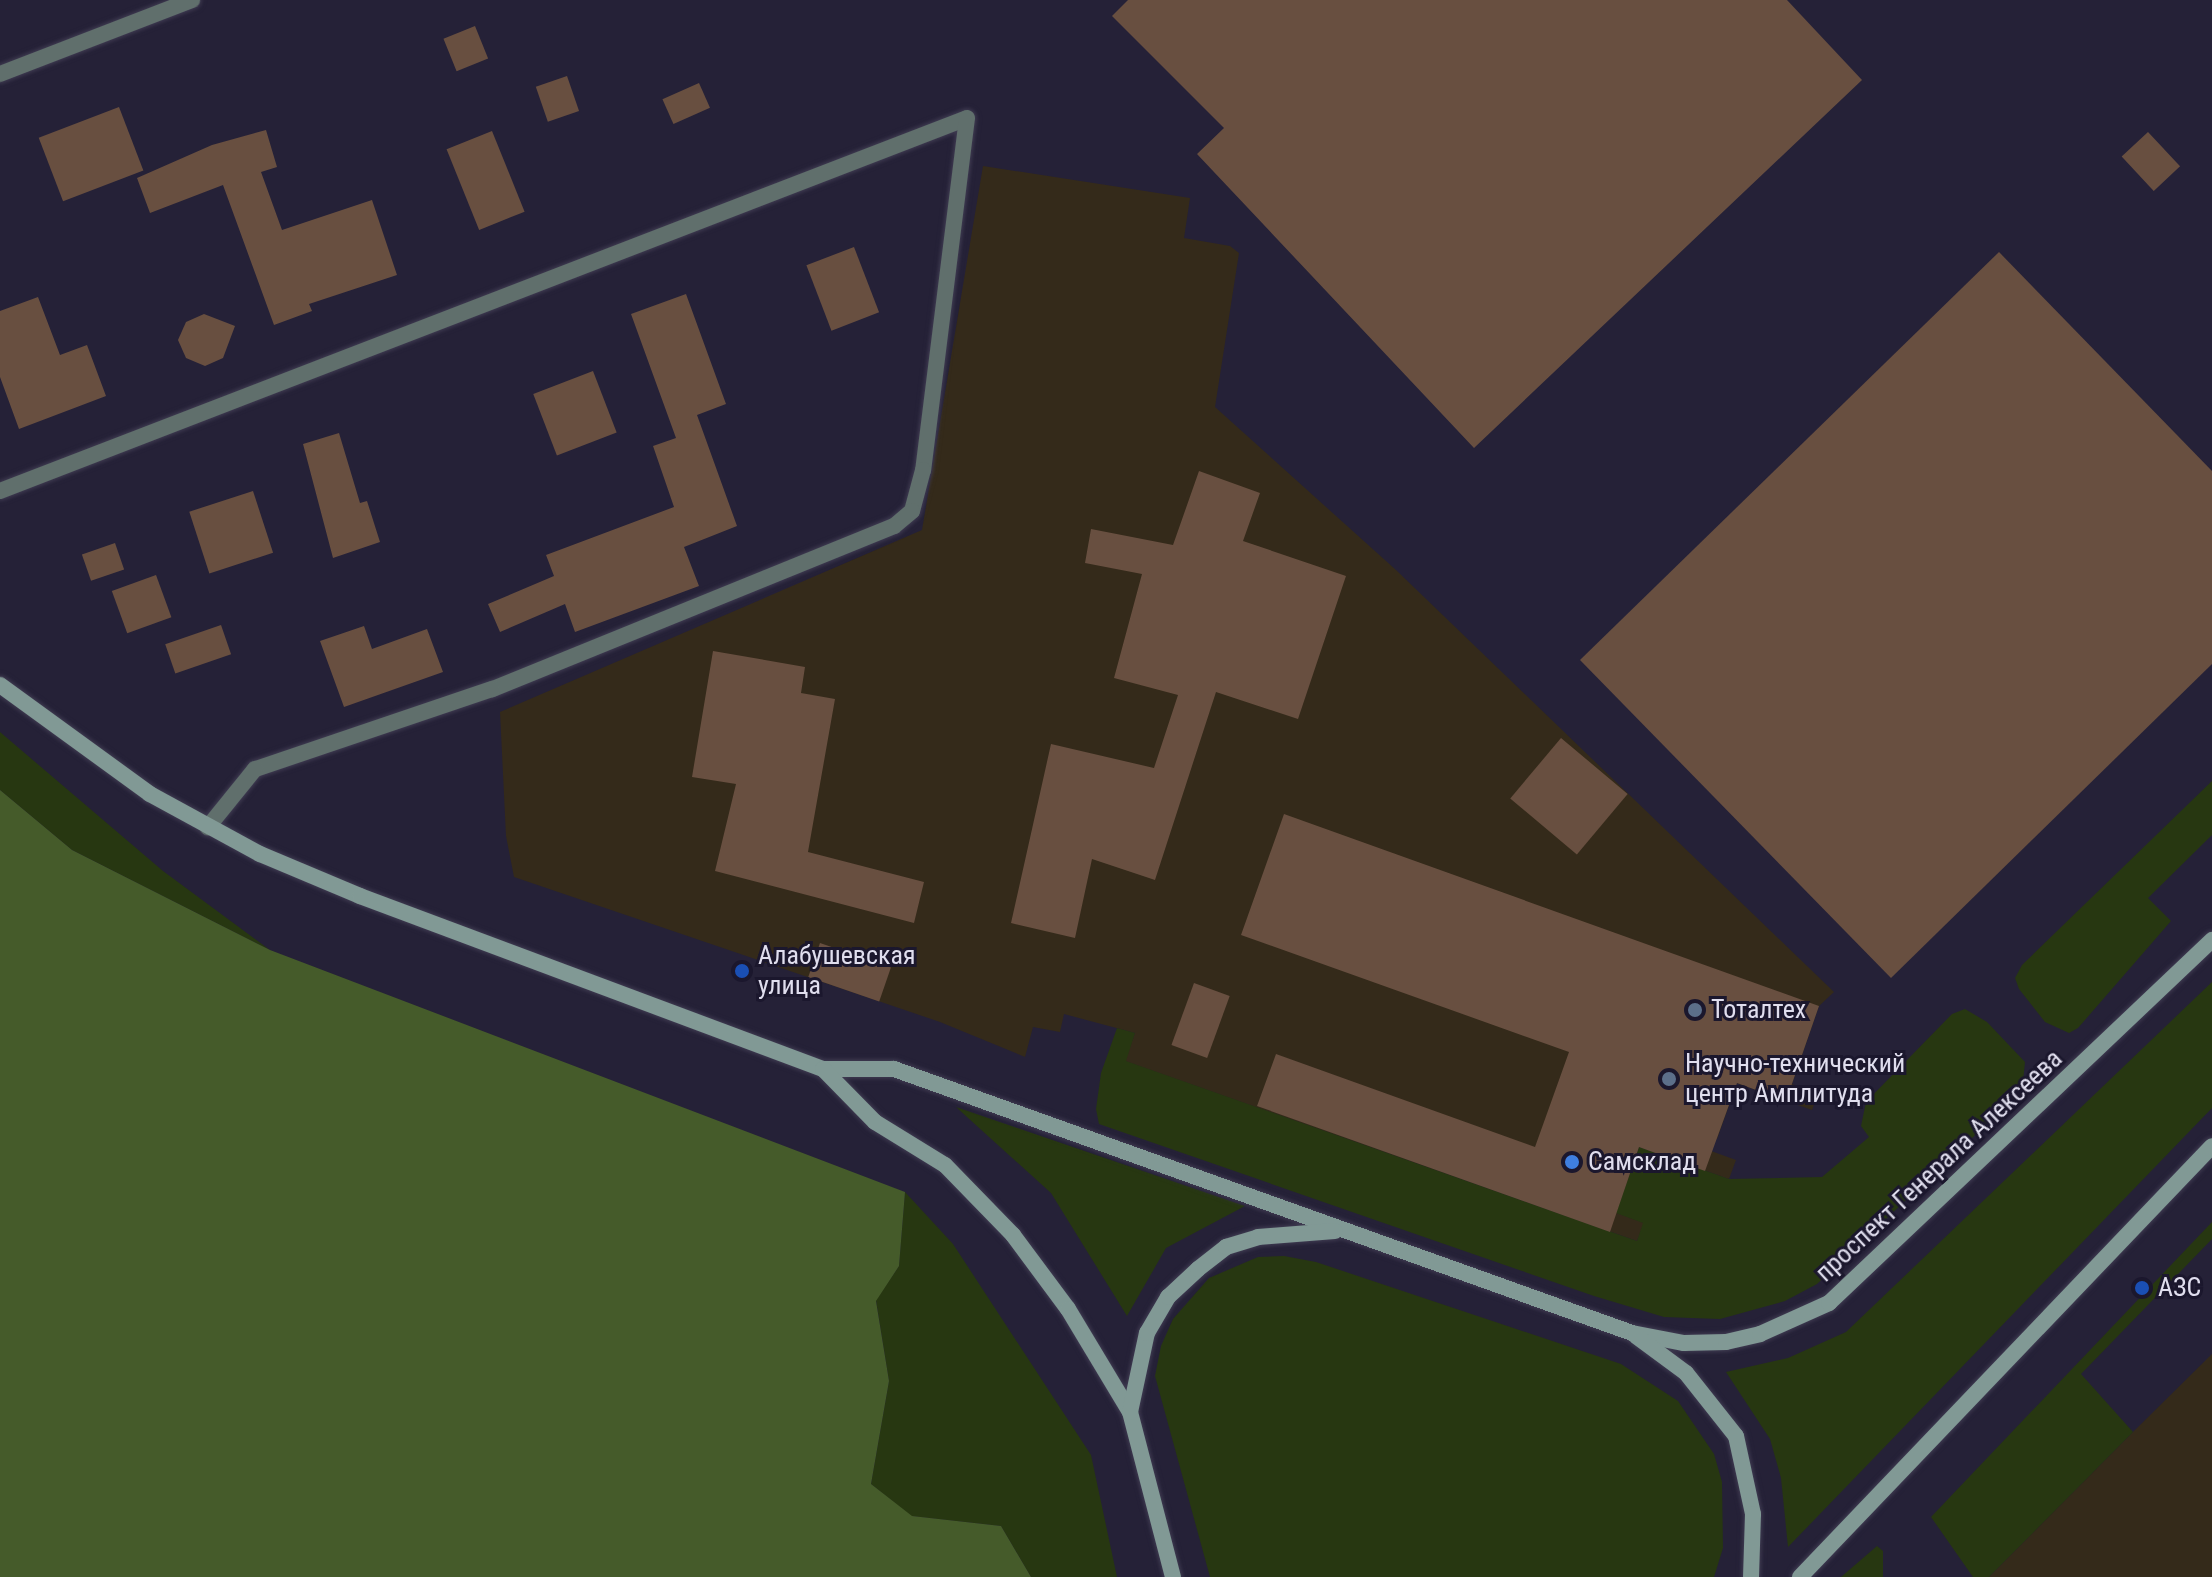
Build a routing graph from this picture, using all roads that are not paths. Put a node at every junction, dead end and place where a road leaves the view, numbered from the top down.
1 (192, 0) edge
2 (0, 74) edge
3 (0, 491) edge
4 (0, 685) edge
5 (208, 827) junction
6 (2212, 940) edge
7 (823, 1069) junction
8 (2212, 1146) edge
9 (1340, 1230) junction
10 (1632, 1333) junction
11 (1130, 1412) junction
12 (1173, 1577) edge
13 (1751, 1577) edge
14 (1800, 1577) edge

1 - 2 street
3 - 5 street
4 - 5 street
5 - 7 street
6 - 10 street, проспект Генерала Алексеева
7 - 9 street
7 - 11 street
8 - 14 street
9 - 10 street, проспект Генерала Алексеева
9 - 11 street
10 - 13 street
11 - 12 street

